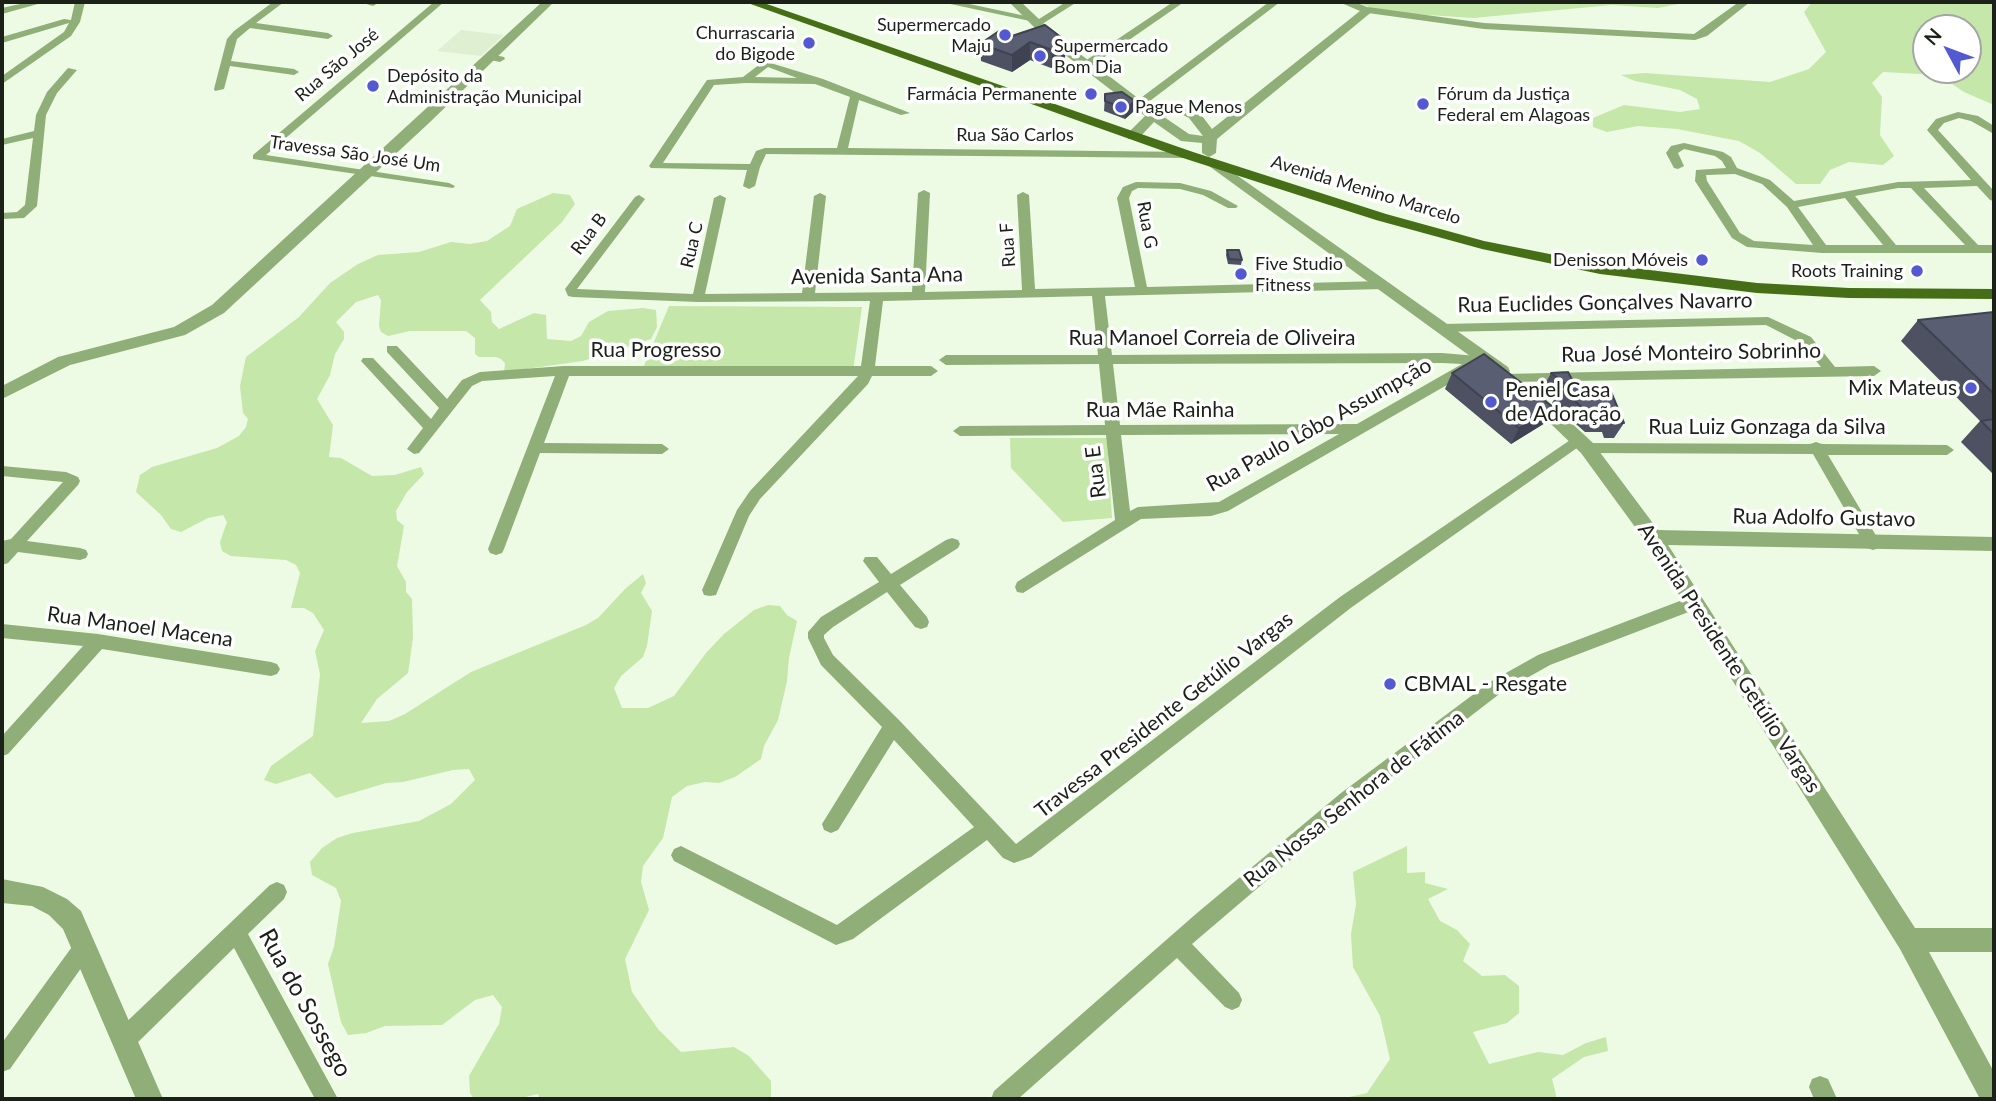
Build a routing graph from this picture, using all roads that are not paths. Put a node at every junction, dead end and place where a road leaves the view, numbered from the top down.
1 (40, 2) edge
2 (73, 2) edge
3 (80, 2) edge
4 (279, 2) edge
5 (365, 2) edge
6 (439, 2) edge
7 (548, 2) edge
8 (751, 2) edge
9 (767, 2) edge
10 (946, 2) edge
11 (1015, 2) edge
12 (1072, 2) edge
13 (1179, 2) edge
14 (1275, 2) edge
15 (1345, 2) edge
16 (1745, 2) edge
17 (373, 3) edge
18 (1368, 10) junction
19 (2, 11) edge
20 (1033, 21) junction
21 (247, 25) junction
22 (65, 26) junction
23 (328, 36) dead end
24 (2, 40) edge
25 (227, 63) junction
26 (26, 65) junction
27 (1086, 65) junction
28 (14, 67) junction
29 (72, 70) dead end
30 (294, 72) dead end
31 (2, 73) edge
32 (746, 80) junction
33 (2, 81) edge
34 (819, 81) junction
35 (219, 89) dead end
36 (855, 96) junction
37 (1138, 105) junction
38 (905, 113) dead end
39 (1153, 116) junction
40 (1994, 131) edge
41 (38, 133) junction
42 (1136, 133) junction
43 (2, 142) edge
44 (1211, 149) junction
45 (842, 152) junction
46 (1188, 155) junction
47 (258, 156) joint
48 (1678, 166) dead end
49 (754, 167) junction
50 (1733, 171) junction
51 (367, 173) junction
52 (1270, 178) junction
53 (1979, 183) junction
54 (1914, 184) junction
55 (449, 186) dead end
56 (749, 186) dead end
57 (924, 193) dead end
58 (1023, 195) dead end
59 (1848, 195) junction
60 (820, 196) dead end
61 (720, 198) dead end
62 (1994, 198) edge
63 (639, 199) dead end
64 (1791, 205) junction
65 (1232, 206) dead end
66 (2, 216) edge
67 (1822, 249) junction
68 (1975, 249) junction
69 (1994, 249) edge
70 (1893, 250) junction
71 (1994, 287) edge
72 (1388, 289) junction
73 (572, 292) joint
74 (1142, 292) junction
75 (1029, 293) junction
76 (1098, 293) junction
77 (1994, 294) edge
78 (808, 296) junction
79 (918, 296) junction
80 (877, 297) junction
81 (698, 298) junction
82 (1443, 328) junction
83 (392, 349) dead end
84 (1105, 359) junction
85 (946, 360) dead end
86 (1481, 360) junction
87 (368, 361) dead end
88 (564, 371) junction
89 (931, 371) dead end
90 (1874, 371) dead end
91 (867, 372) junction
92 (1832, 372) junction
93 (1510, 377) junction
94 (2, 393) edge
95 (447, 408) junction
96 (431, 428) junction
97 (1360, 429) junction
98 (961, 431) dead end
99 (1113, 432) junction
100 (1583, 444) junction
101 (1816, 447) junction
102 (533, 448) junction
103 (414, 449) dead end
104 (662, 449) dead end
105 (1947, 450) dead end
106 (2, 471) edge
107 (1123, 521) junction
108 (1653, 537) junction
109 (952, 544) dead end
110 (1873, 544) junction
111 (1994, 544) edge
112 (8, 545) edge
113 (496, 549) dead end
114 (80, 554) dead end
115 (2, 559) edge
116 (871, 561) dead end
117 (888, 584) junction
118 (1023, 587) dead end
119 (710, 590) dead end
120 (1693, 603) junction
121 (921, 622) dead end
122 (2, 631) edge
123 (98, 641) junction
124 (271, 669) dead end
125 (893, 726) junction
126 (2, 748) edge
127 (831, 824) dead end
128 (987, 829) junction
129 (681, 855) dead end
130 (2, 891) edge
131 (277, 892) dead end
132 (236, 932) junction
133 (1909, 940) junction
134 (1994, 940) edge
135 (1177, 943) junction
136 (84, 947) junction
137 (1232, 1000) dead end
138 (125, 1040) junction
139 (2, 1061) edge
140 (150, 1099) edge
141 (327, 1099) edge
142 (1002, 1099) edge
143 (1994, 1099) edge

1 - 19 street
2 - 22 street
3 - 26 street
4 - 21 street
5 - 17 street
6 - 47 street, Rua São José
7 - 51 street
8 - 42 main road, Avenida Menino Marcelo
9 - 42 main road, Avenida Menino Marcelo
10 - 20 street
11 - 20 street, Avenida Presidente Getúlio Vargas
12 - 20 street
13 - 27 street
14 - 37 street
15 - 18 street
16 - 18 street
18 - 44 street
20 - 27 street, Avenida Presidente Getúlio Vargas
21 - 23 street
21 - 25 street
22 - 24 street
22 - 28 street
25 - 30 street
25 - 35 street
26 - 28 street
26 - 33 street
27 - 37 street, Avenida Presidente Getúlio Vargas
28 - 31 street
29 - 41 street
32 - 34 street
32 - 34 street
32 - 49 street
34 - 36 street
36 - 38 street
36 - 45 street
37 - 39 street, Avenida Presidente Getúlio Vargas
39 - 42 street
39 - 44 street, Avenida Presidente Getúlio Vargas
39 - 44 street
40 - 53 street
41 - 43 street
41 - 66 street
42 - 44 main road, Avenida Menino Marcelo
42 - 46 main road, Avenida Menino Marcelo
44 - 46 main road, Avenida Menino Marcelo
44 - 52 main road, Avenida Menino Marcelo
44 - 72 street, Avenida Presidente Getúlio Vargas
45 - 46 street, Rua São Carlos
45 - 49 street, Rua São Carlos
47 - 51 street, Travessa São José Um
48 - 50 street
49 - 56 street
50 - 64 street
50 - 67 street
51 - 55 street, Travessa São José Um
51 - 94 street
52 - 71 main road, Avenida Menino Marcelo
52 - 72 street, Avenida Presidente Getúlio Vargas
52 - 77 main road, Avenida Menino Marcelo
53 - 54 street
53 - 62 street
54 - 59 street
54 - 68 street
57 - 79 street
58 - 75 street, Rua F
59 - 64 street
59 - 70 street
60 - 78 street
61 - 81 street, Rua C
63 - 73 street, Rua B
64 - 67 street
65 - 74 street, Rua G
67 - 70 street
68 - 69 street
68 - 70 street
72 - 74 street, Avenida Santa Ana
72 - 82 street, Avenida Presidente Getúlio Vargas
73 - 81 street, Avenida Santa Ana
74 - 76 street, Avenida Santa Ana
75 - 76 street, Avenida Santa Ana
75 - 79 street, Avenida Santa Ana
76 - 84 street, Rua E
78 - 80 street, Avenida Santa Ana
78 - 81 street, Avenida Santa Ana
79 - 80 street, Avenida Santa Ana
80 - 91 street
82 - 86 street, Avenida Presidente Getúlio Vargas
82 - 92 street, Rua Euclides Gonçalves Navarro
83 - 95 street
84 - 85 street, Rua Manoel Correia de Oliveira
84 - 86 street, Rua Manoel Correia de Oliveira
84 - 99 street, Rua E
86 - 93 street, Avenida Presidente Getúlio Vargas
86 - 97 street, Rua Paulo Lôbo Assumpção
87 - 96 street
88 - 91 street, Rua Progresso
88 - 95 street, Rua Progresso
88 - 102 street
89 - 91 street, Rua Progresso
90 - 92 street, Rua José Monteiro Sobrinho
91 - 119 street
92 - 93 street, Rua José Monteiro Sobrinho
93 - 100 street, Avenida Presidente Getúlio Vargas
95 - 96 street, Rua Progresso
96 - 103 street, Rua Progresso
97 - 99 street, Rua Mãe Rainha
97 - 107 street, Rua Paulo Lôbo Assumpção
98 - 99 street, Rua Mãe Rainha
99 - 107 street, Rua E
100 - 101 street, Rua Luiz Gonzaga da Silva
100 - 108 street, Avenida Presidente Getúlio Vargas
100 - 128 street, Travessa Presidente Getúlio Vargas
101 - 105 street, Rua Luiz Gonzaga da Silva
101 - 110 street
102 - 104 street
102 - 113 street
106 - 112 street
107 - 118 street, Rua Paulo Lôbo Assumpção
108 - 110 street, Rua Adolfo Gustavo
108 - 120 street, Avenida Presidente Getúlio Vargas
109 - 117 street, Travessa Presidente Getúlio Vargas
110 - 111 street, Rua Adolfo Gustavo
112 - 114 street
112 - 115 street
116 - 117 street
117 - 121 street
117 - 125 street, Travessa Presidente Getúlio Vargas
120 - 133 street, Avenida Presidente Getúlio Vargas
120 - 135 street, Rua Nossa Senhora de Fátima
122 - 123 street, Rua Manoel Macena
123 - 124 street, Rua Manoel Macena
123 - 126 street
125 - 127 street
125 - 128 street, Travessa Presidente Getúlio Vargas
128 - 129 street
130 - 136 street
131 - 132 street
132 - 138 street
132 - 141 street, Rua do Sossego
133 - 134 street
133 - 143 street, Avenida Presidente Getúlio Vargas
135 - 137 street
135 - 142 street, Rua Nossa Senhora de Fátima
136 - 138 street
136 - 139 street
138 - 140 street

